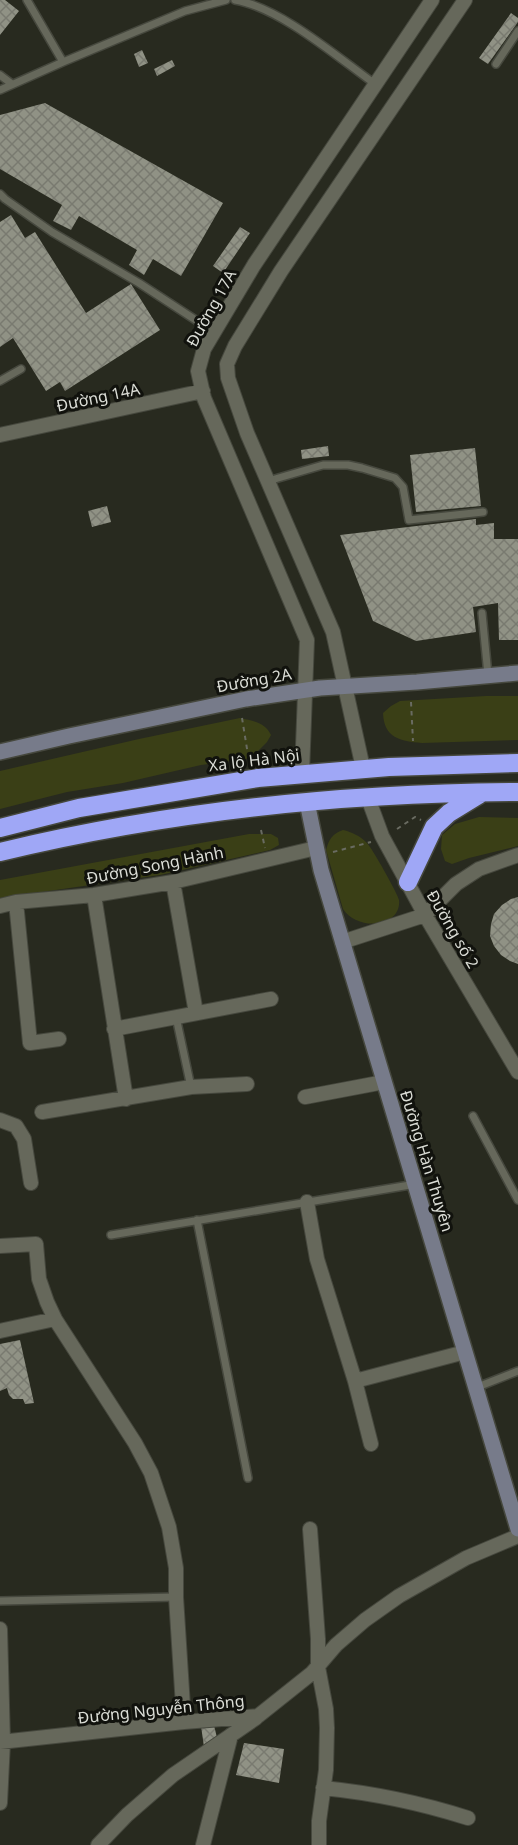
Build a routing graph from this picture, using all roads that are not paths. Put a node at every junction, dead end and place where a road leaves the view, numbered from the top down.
1 (27, 0) edge
2 (226, 0) edge
3 (235, 0) edge
4 (432, 0) edge
5 (465, 0) edge
6 (518, 31) edge
7 (63, 62) junction
8 (496, 64) dead end
9 (0, 75) edge
10 (12, 84) junction
11 (375, 84) junction
12 (0, 90) edge
13 (396, 100) junction
14 (0, 194) edge
15 (214, 332) junction
16 (21, 369) dead end
17 (0, 381) edge
18 (203, 392) junction
19 (0, 435) edge
20 (267, 481) junction
21 (483, 512) dead end
22 (482, 613) dead end
23 (518, 673) edge
24 (488, 675) junction
25 (345, 686) junction
26 (306, 690) junction
27 (0, 753) edge
28 (518, 762) edge
29 (363, 768) junction
30 (302, 773) junction
31 (518, 792) edge
32 (482, 793) junction
33 (368, 798) junction
34 (307, 802) junction
35 (0, 828) edge
36 (323, 851) junction
37 (0, 852) edge
38 (518, 855) edge
39 (173, 882) junction
40 (408, 882) junction
41 (94, 895) junction
42 (16, 902) junction
43 (0, 906) edge
44 (424, 915) junction
45 (342, 942) junction
46 (271, 999) dead end
47 (196, 1013) junction
48 (176, 1017) junction
49 (114, 1029) junction
50 (59, 1039) dead end
51 (518, 1072) edge
52 (384, 1082) junction
53 (247, 1084) dead end
54 (190, 1088) junction
55 (305, 1097) dead end
56 (126, 1099) junction
57 (42, 1112) dead end
58 (473, 1116) dead end
59 (0, 1120) edge
60 (31, 1182) dead end
61 (416, 1184) junction
62 (518, 1200) edge
63 (308, 1202) junction
64 (197, 1220) junction
65 (111, 1235) dead end
66 (0, 1246) edge
67 (55, 1319) junction
68 (0, 1331) edge
69 (465, 1352) junction
70 (518, 1371) edge
71 (356, 1381) junction
72 (475, 1388) junction
73 (371, 1444) dead end
74 (248, 1478) dead end
75 (310, 1529) dead end
76 (518, 1529) edge
77 (518, 1536) edge
78 (176, 1597) junction
79 (0, 1601) edge
80 (0, 1629) edge
81 (318, 1666) junction
82 (258, 1716) junction
83 (184, 1722) junction
84 (231, 1736) junction
85 (1, 1742) edge
86 (323, 1788) junction
87 (0, 1803) edge
88 (468, 1818) dead end
89 (98, 1845) edge
90 (203, 1845) edge
91 (319, 1845) edge

1 - 7 lane
2 - 7 lane
3 - 11 lane
4 - 11 street, Đường 17A
5 - 13 street
6 - 8 lane
7 - 10 lane
9 - 10 lane
10 - 12 lane
11 - 13 street
11 - 15 street, Đường 17A
13 - 20 street
14 - 15 lane
15 - 18 street, Đường 17A
16 - 17 lane
18 - 19 street, Đường 14A
18 - 26 street, Đường 17A
20 - 21 lane
20 - 25 street
22 - 24 lane
23 - 24 street, Đường 2A
24 - 25 street, Đường 2A
25 - 26 street, Đường 2A
25 - 29 street
26 - 27 street, Đường 2A
26 - 30 street, Đường 17A
28 - 29 highway, Xa lộ Hà Nội
29 - 30 highway, Xa lộ Hà Nội
29 - 33 highway
30 - 34 highway
30 - 35 highway, Xa lộ Hà Nội
31 - 32 highway
32 - 33 highway
32 - 40 highway
33 - 34 highway
33 - 40 street, Đường số 2
34 - 36 street, Đường Hàn Thuyên
34 - 37 highway
36 - 39 street, Đường Song Hành
36 - 45 street, Đường Hàn Thuyên
38 - 44 street
39 - 41 street, Đường Song Hành
39 - 47 street
40 - 44 street, Đường số 2
41 - 42 street, Đường Song Hành
41 - 49 street
42 - 43 street, Đường Song Hành
42 - 50 street
44 - 45 street
44 - 51 street, Đường số 2
45 - 52 street, Đường Hàn Thuyên
46 - 47 street
47 - 48 street
48 - 49 street
48 - 54 lane
49 - 56 street
52 - 55 street
52 - 61 street, Đường Hàn Thuyên
53 - 54 street
54 - 56 street
56 - 57 street
58 - 62 lane
59 - 60 street
61 - 63 lane
61 - 69 street, Đường Hàn Thuyên
63 - 64 lane
63 - 71 street
64 - 65 lane
64 - 74 lane
66 - 67 street
67 - 68 street
67 - 78 street
69 - 71 street
69 - 72 street, Đường Hàn Thuyên
70 - 72 lane
71 - 73 street
72 - 76 street, Đường Hàn Thuyên
75 - 81 street
77 - 81 street, Đường Nguyễn Thông
78 - 79 lane
78 - 83 street
80 - 85 street
81 - 82 street, Đường Nguyễn Thông
81 - 86 street
82 - 83 street, Đường Nguyễn Thông
82 - 84 street
83 - 85 street, Đường Nguyễn Thông
84 - 89 street
84 - 90 street
85 - 87 street
86 - 88 street
86 - 91 street

